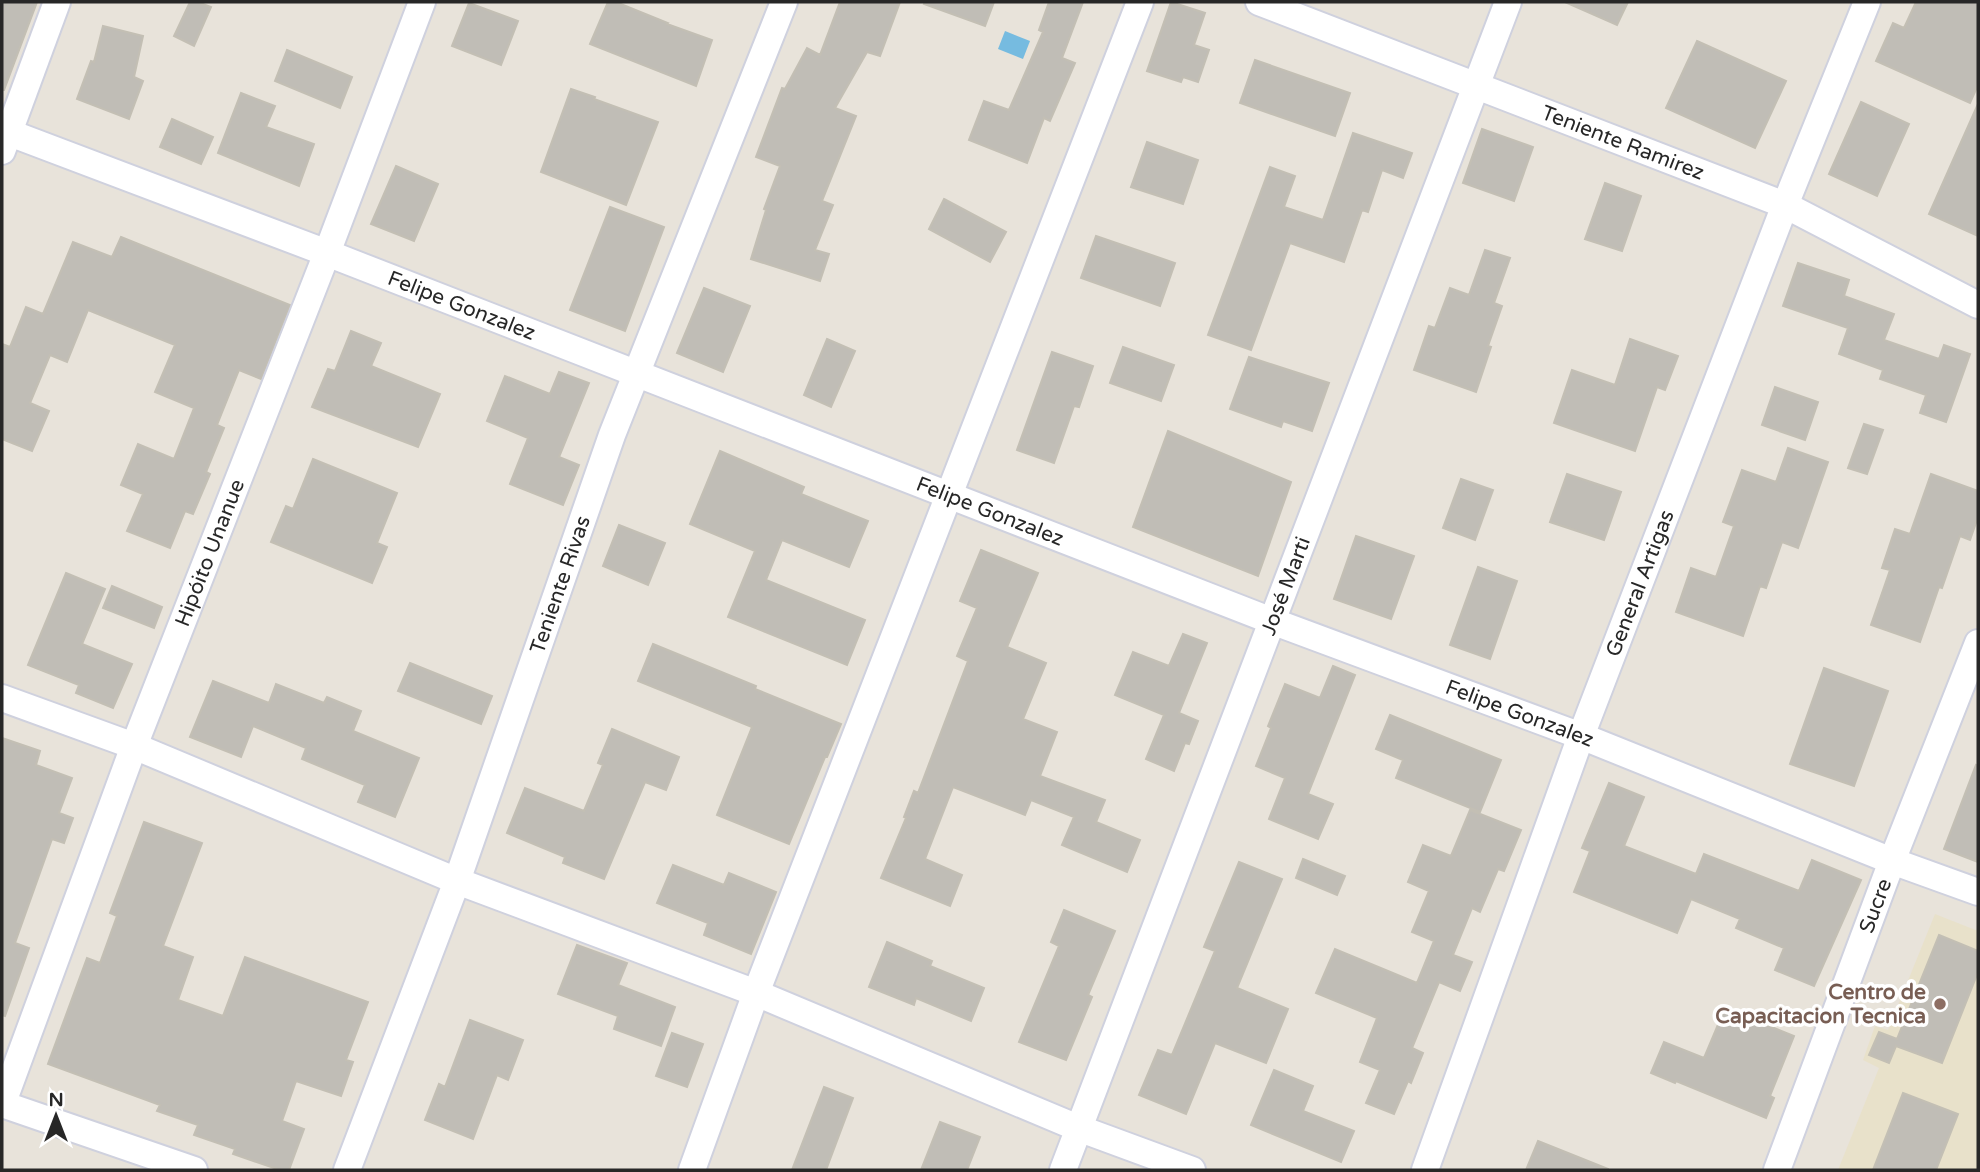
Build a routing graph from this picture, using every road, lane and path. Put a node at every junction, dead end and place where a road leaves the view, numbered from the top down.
1 (57, 2) edge
2 (422, 2) edge
3 (784, 2) edge
4 (1140, 2) edge
5 (1259, 2) edge
6 (1508, 2) edge
7 (1867, 2) edge
8 (1476, 86) junction
9 (4, 138) edge
10 (1785, 205) junction
11 (327, 253) junction
12 (1978, 305) edge
13 (636, 373) junction
14 (948, 495) junction
15 (1272, 621) junction
16 (1978, 643) edge
17 (2, 698) edge
18 (1581, 736) junction
19 (134, 746) junction
20 (1892, 861) junction
21 (457, 881) junction
22 (1978, 892) edge
23 (756, 993) junction
24 (2, 1104) edge
25 (1078, 1128) junction
26 (194, 1170) edge
27 (347, 1170) edge
28 (692, 1170) edge
29 (1063, 1170) edge
30 (1192, 1170) edge
31 (1426, 1170) edge
32 (1777, 1170) edge

1 - 9 street
2 - 11 street, Hipóito Unanue
3 - 13 street, Teniente Rivas
4 - 14 street
5 - 8 street, Teniente Ramirez
6 - 8 street, José Marti
7 - 10 street, General Artigas
8 - 10 street, Teniente Ramirez
8 - 15 street, José Marti
9 - 11 street, Felipe Gonzalez
10 - 12 street, Teniente Ramirez
10 - 18 street, General Artigas
11 - 13 street, Felipe Gonzalez
11 - 19 street, Hipóito Unanue
13 - 14 street, Felipe Gonzalez
13 - 21 street, Teniente Rivas
14 - 15 street, Felipe Gonzalez
14 - 23 street
15 - 18 street, Felipe Gonzalez
15 - 25 street, José Marti
16 - 20 street, Sucre
17 - 19 street
18 - 20 street, Felipe Gonzalez
18 - 31 street, General Artigas
19 - 21 street
19 - 24 street, Hipóito Unanue
20 - 22 street, Felipe Gonzalez
20 - 32 street, Sucre
21 - 23 street
21 - 27 street, Teniente Rivas
23 - 25 street
23 - 28 street
24 - 26 street
25 - 29 street, José Marti
25 - 30 street

